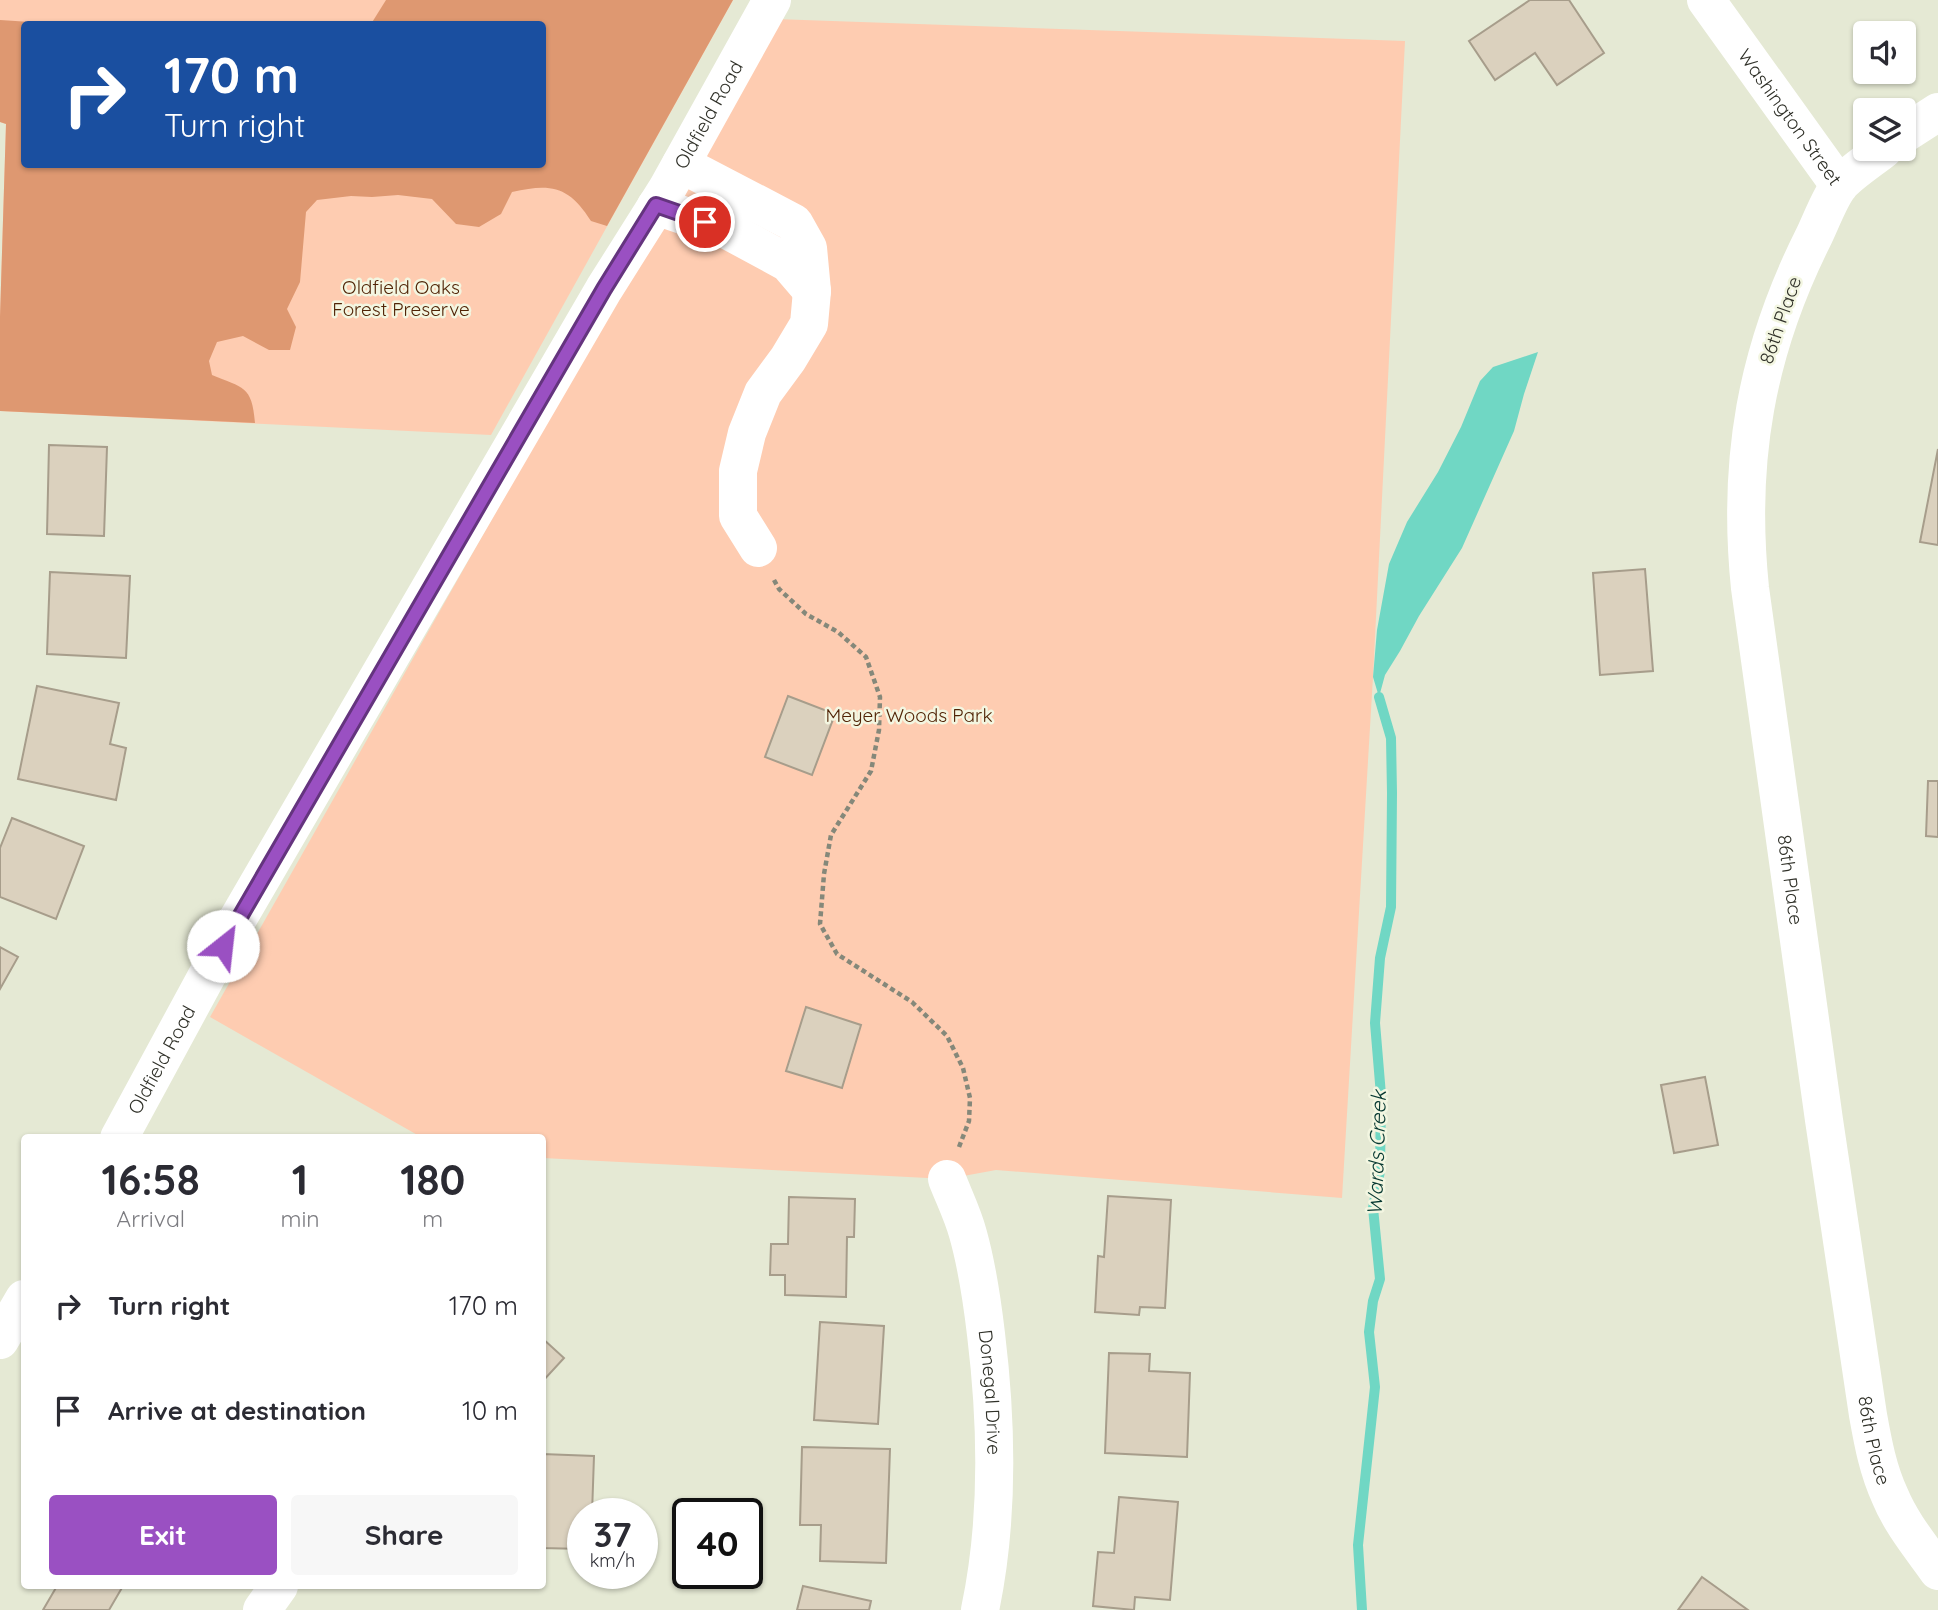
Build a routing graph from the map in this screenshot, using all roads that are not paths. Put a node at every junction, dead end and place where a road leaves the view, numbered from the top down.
1 (772, 0) edge
2 (1706, 0) edge
3 (1938, 112) edge
4 (1916, 126) edge
5 (1869, 161) edge
6 (681, 164) junction
7 (1839, 185) junction
8 (656, 205) junction
9 (812, 291) junction
10 (758, 548) road end
11 (121, 1134) edge
12 (947, 1179) road end
13 (21, 1304) edge
14 (0, 1340) edge
15 (1938, 1571) edge
16 (277, 1589) edge
17 (262, 1610) edge
18 (980, 1610) edge

1 - 6 street, Oldfield Road
2 - 7 street, Washington Street
3 - 4 street
5 - 7 street, Washington Street
6 - 8 street, Oldfield Road
6 - 9 street
7 - 15 street, 86th Place
8 - 9 street
8 - 11 street, Oldfield Road
9 - 10 street
12 - 18 street, Donegal Drive
13 - 14 street
16 - 17 street

